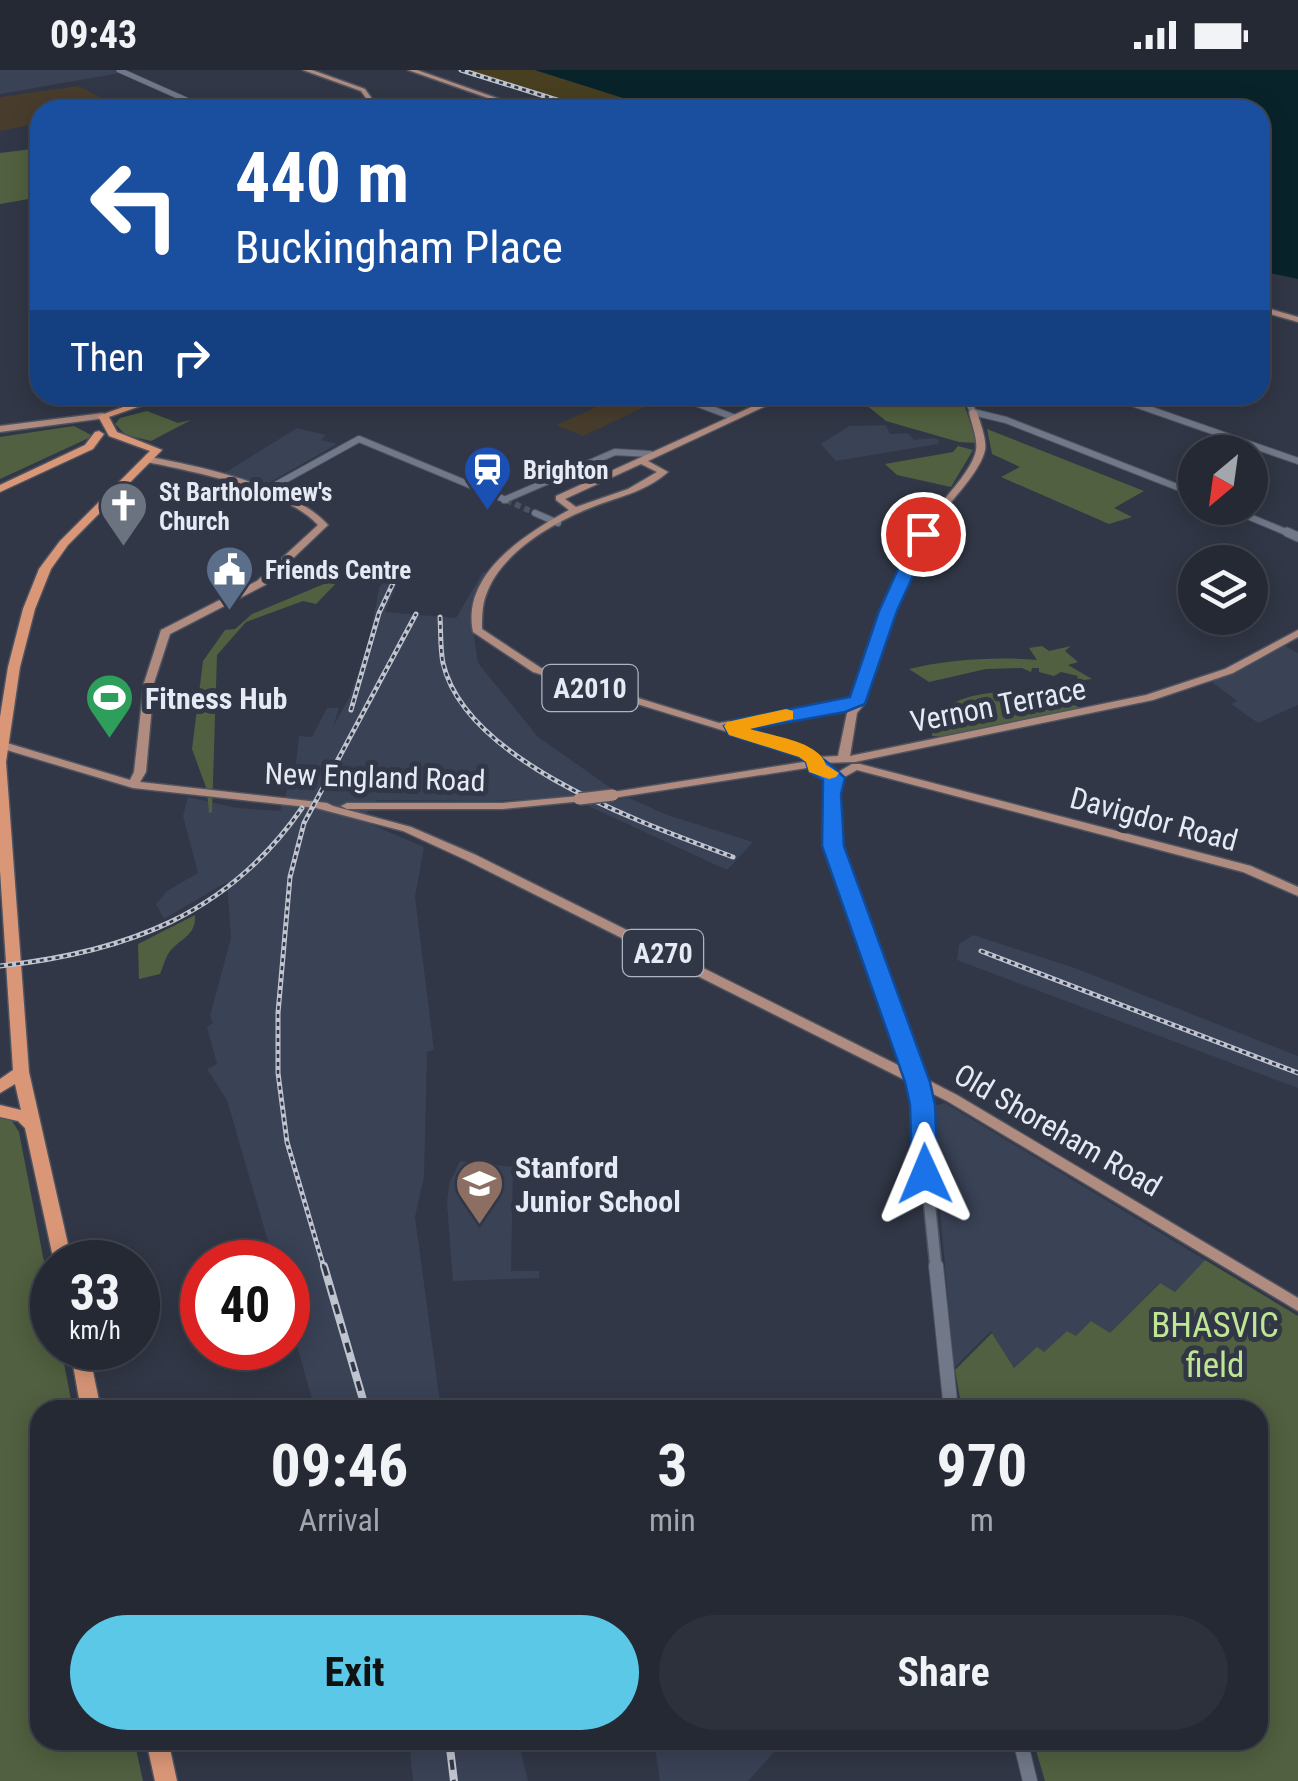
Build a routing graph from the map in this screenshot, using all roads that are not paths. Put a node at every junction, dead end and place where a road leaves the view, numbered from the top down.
1 (120, 70) edge
2 (307, 70) edge
3 (411, 70) edge
4 (180, 98) junction
5 (184, 100) edge
6 (185, 100) edge
7 (373, 100) edge
8 (499, 100) edge
9 (1270, 314) edge
10 (1298, 322) edge
11 (144, 405) edge
12 (701, 405) edge
13 (761, 405) edge
14 (970, 405) edge
15 (1138, 405) edge
16 (973, 412) junction
17 (96, 415) junction
18 (733, 417) junction
19 (0, 429) edge
20 (100, 434) junction
21 (152, 452) junction
22 (645, 457) junction
23 (1298, 460) edge
24 (1178, 487) edge
25 (0, 489) edge
26 (263, 492) junction
27 (574, 510) junction
28 (535, 513) tunnel mouth
29 (558, 523) junction
30 (1268, 524) edge
31 (1298, 538) edge
32 (1298, 633) edge
33 (849, 710) junction
34 (2, 718) edge
35 (737, 727) junction
36 (1, 752) edge
37 (851, 762) junction
38 (822, 768) junction
39 (129, 784) junction
40 (320, 806) junction
41 (385, 806) junction
42 (406, 829) junction
43 (1298, 892) edge
44 (21, 1072) junction
45 (917, 1082) junction
46 (0, 1087) edge
47 (945, 1094) junction
48 (922, 1105) junction
49 (0, 1111) edge
50 (33, 1126) junction
51 (58, 1240) edge
52 (1298, 1305) edge
53 (83, 1370) edge
54 (89, 1400) edge
55 (950, 1400) edge
56 (159, 1750) edge
57 (1022, 1750) edge
58 (166, 1781) edge
59 (1030, 1781) edge

1 - 4 street
2 - 7 main road
3 - 8 main road
4 - 5 street
4 - 6 street
9 - 10 main road
11 - 17 highway
12 - 18 street
13 - 18 main road
14 - 16 street
15 - 23 street
16 - 24 street
16 - 33 main road
17 - 19 main road
17 - 20 highway
17 - 21 highway
18 - 22 main road
20 - 21 highway
20 - 25 highway
21 - 26 main road
21 - 34 highway
22 - 26 street
22 - 27 main road
22 - 27 main road, A2010
26 - 39 main road
27 - 29 main road, A2010
28 - 29 street
29 - 35 main road, A2010
30 - 31 street
32 - 37 main road, Vernon Terrace
33 - 35 main road, A2010
33 - 37 main road
34 - 36 highway
35 - 38 main road, A2010
36 - 39 main road, New England Road / A270
36 - 44 highway
37 - 38 main road
37 - 38 main road, Vernon Terrace
37 - 43 main road, Davigdor Road
38 - 41 main road, New England Road, bridge
38 - 45 main road
39 - 40 main road, New England Road / A270
40 - 41 main road, New England Road
40 - 42 main road, Old Shoreham Road / A270
41 - 42 main road, Old Shoreham Road / A270
42 - 45 main road, Old Shoreham Road / A270
44 - 46 highway
44 - 50 highway
45 - 47 main road, Old Shoreham Road / A270
45 - 48 street
47 - 48 street
47 - 52 main road, Old Shoreham Road / A270
48 - 55 street
49 - 50 highway
50 - 51 highway
53 - 54 highway
56 - 58 highway
57 - 59 street

